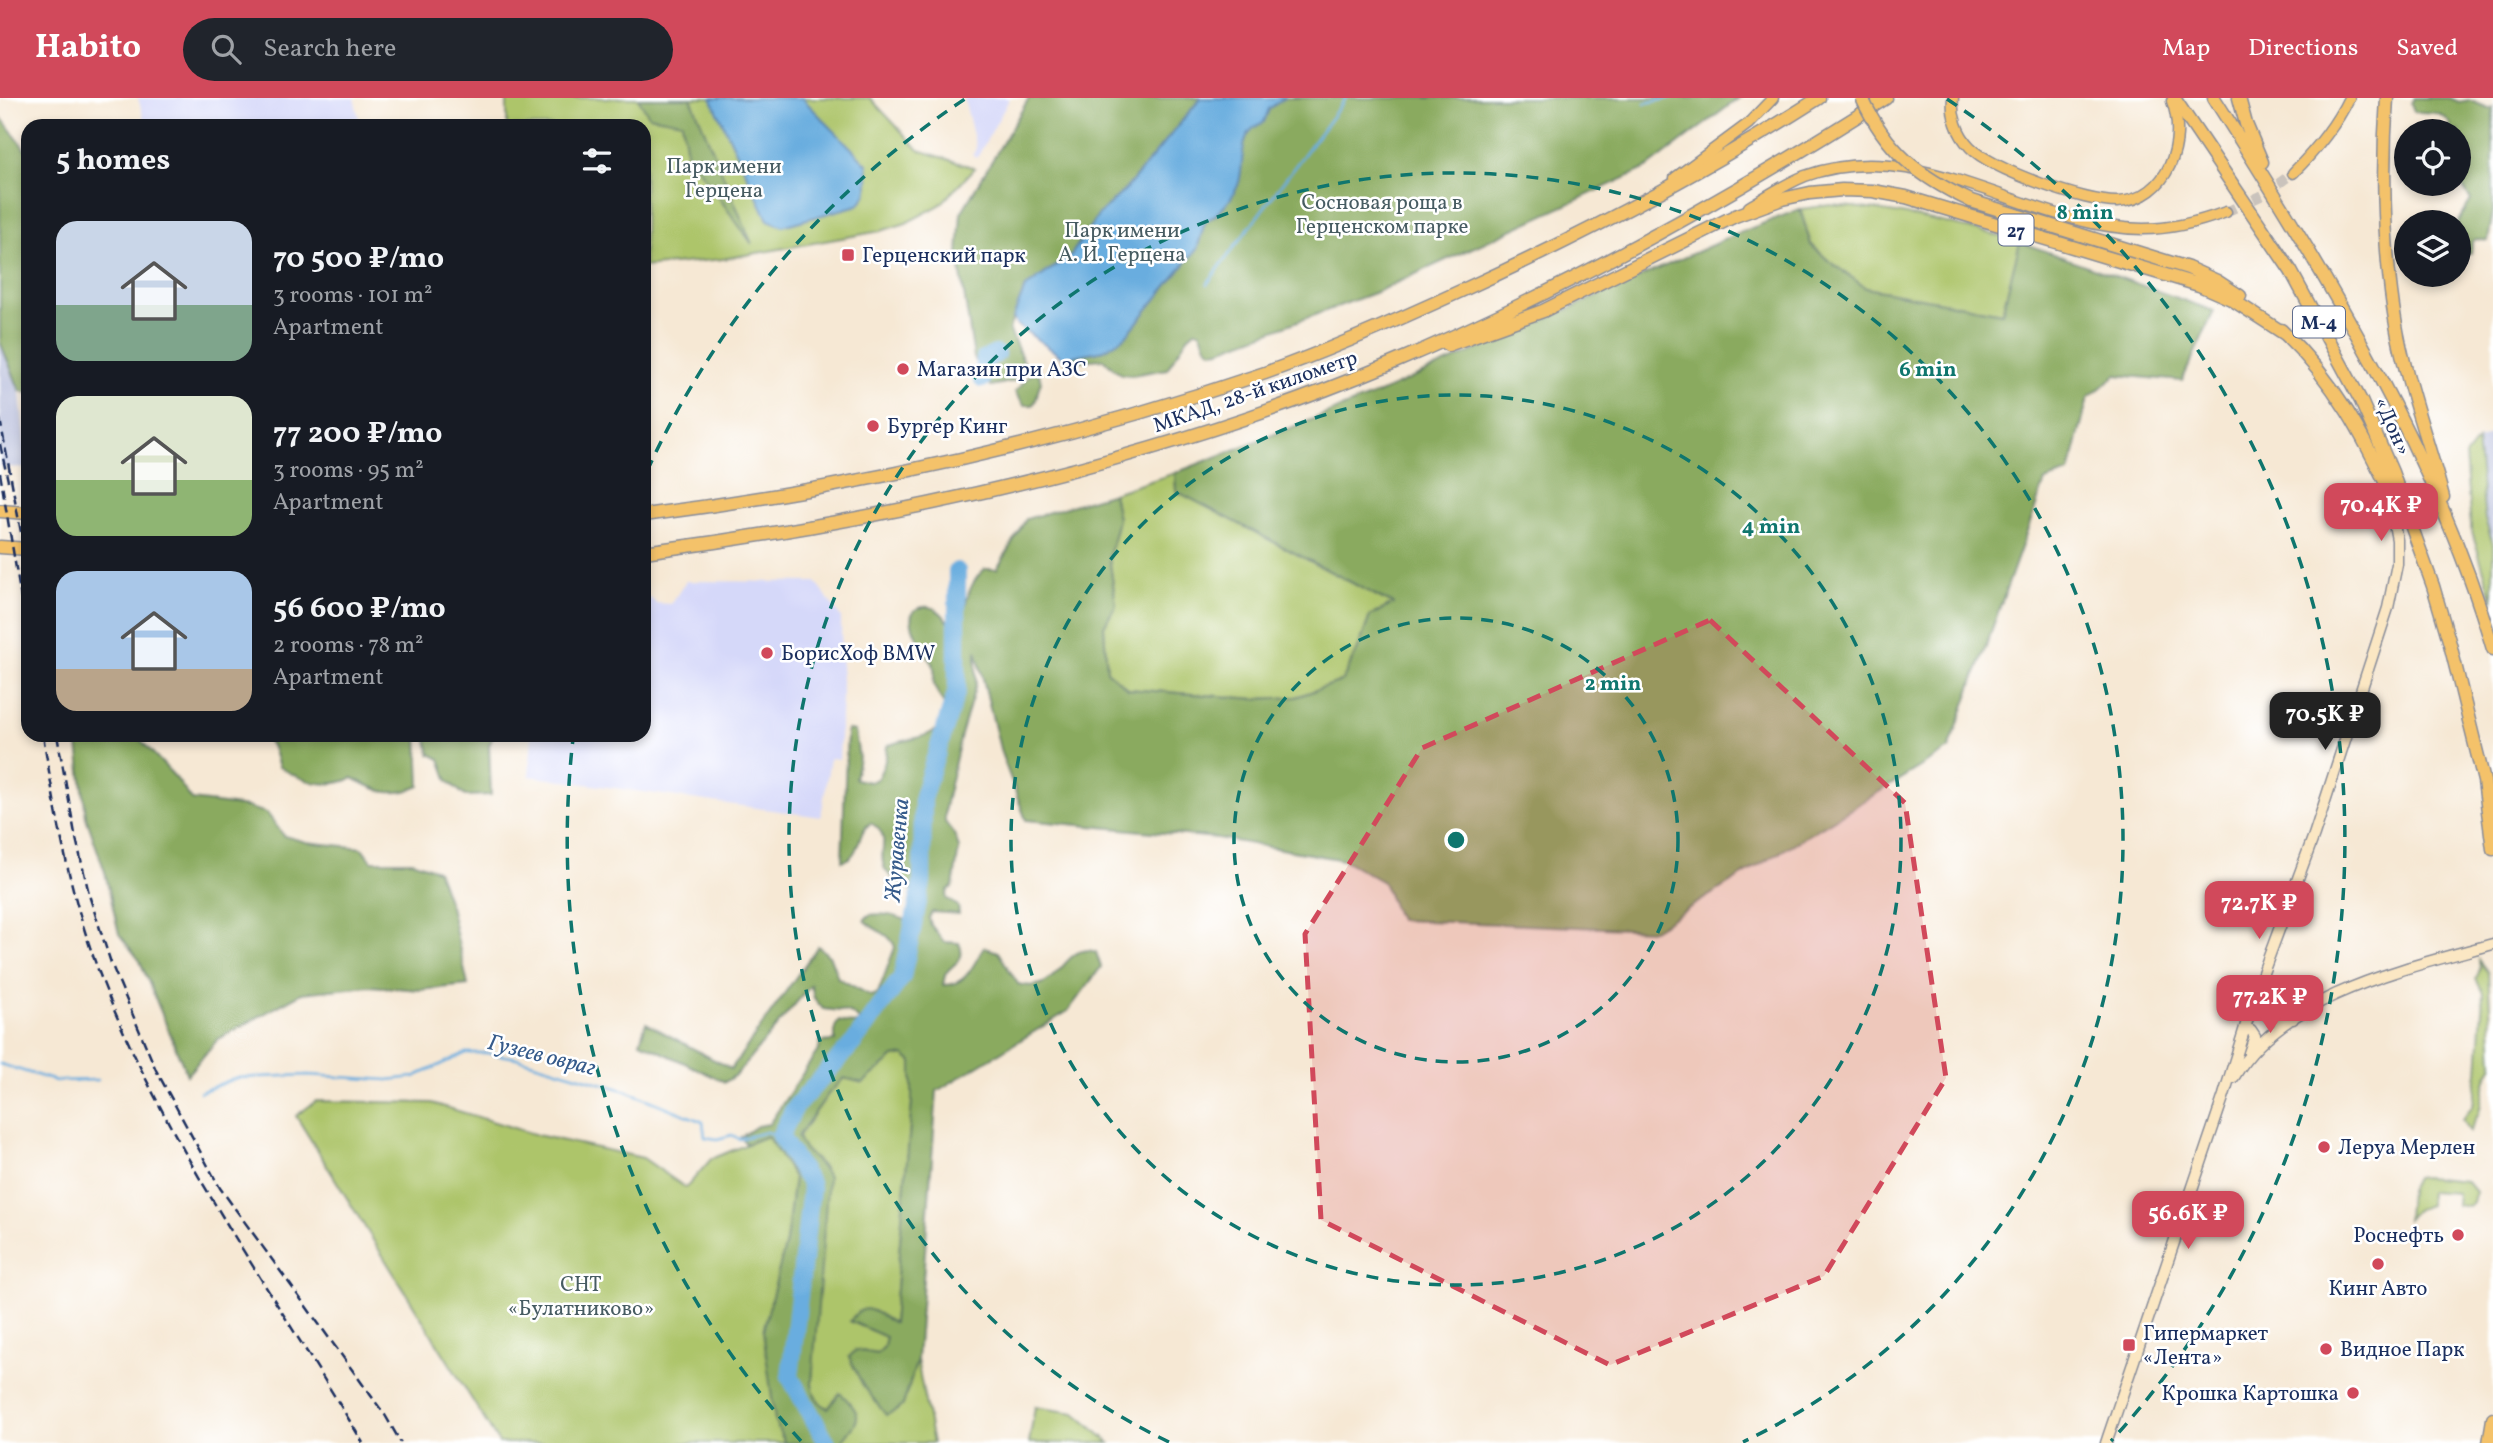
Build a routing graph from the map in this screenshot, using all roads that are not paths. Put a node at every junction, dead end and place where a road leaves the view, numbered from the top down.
1 (1773, 98) edge
2 (1862, 98) edge
3 (1886, 98) edge
4 (1953, 98) edge
5 (2173, 98) edge
6 (2214, 98) edge
7 (2239, 98) edge
8 (2349, 98) edge
9 (2387, 98) edge
10 (1813, 100) edge
11 (2293, 173) tunnel mouth
12 (2275, 194) junction
13 (1627, 211) junction
14 (2226, 212) tunnel mouth
15 (1735, 216) junction
16 (2286, 334) junction
17 (1335, 385) junction
18 (2384, 479) junction
19 (0, 510) edge
20 (21, 512) edge
21 (651, 514) edge
22 (2454, 534) junction
23 (0, 547) edge
24 (21, 548) edge
25 (651, 551) edge
26 (2426, 566) junction
27 (2493, 649) edge
28 (2493, 849) edge
29 (2493, 944) edge
30 (2257, 989) junction
31 (2294, 1018) junction
32 (2245, 1028) junction
33 (2247, 1059) junction
34 (2224, 1095) junction
35 (2493, 1419) edge
36 (2106, 1443) edge
37 (2489, 1443) edge

1 - 13 main road
2 - 16 highway, 27, bridge
3 - 17 highway, МКАД, 28-й километр
4 - 5 main road
5 - 26 highway, «Дон» / М-4
6 - 12 highway, «Дон» / М-4
7 - 12 highway
8 - 11 main road
9 - 22 highway
10 - 13 highway, МКАД, 28-й километр
12 - 22 highway, «Дон» / М-4
13 - 21 highway, МКАД, 28-й километр
14 - 15 main road
15 - 16 highway, 27
15 - 17 highway, 27
16 - 18 highway, 27
17 - 25 highway, МКАД, 28-й километр
18 - 26 highway, 27
18 - 30 main road
19 - 20 highway
22 - 27 highway, «Дон» / М-4
23 - 24 highway
26 - 28 highway, «Дон» / М-4
29 - 31 main road
30 - 31 main road
30 - 32 main road
31 - 33 main road
32 - 33 main road
32 - 34 main road
33 - 34 main road
34 - 36 main road
35 - 37 highway

